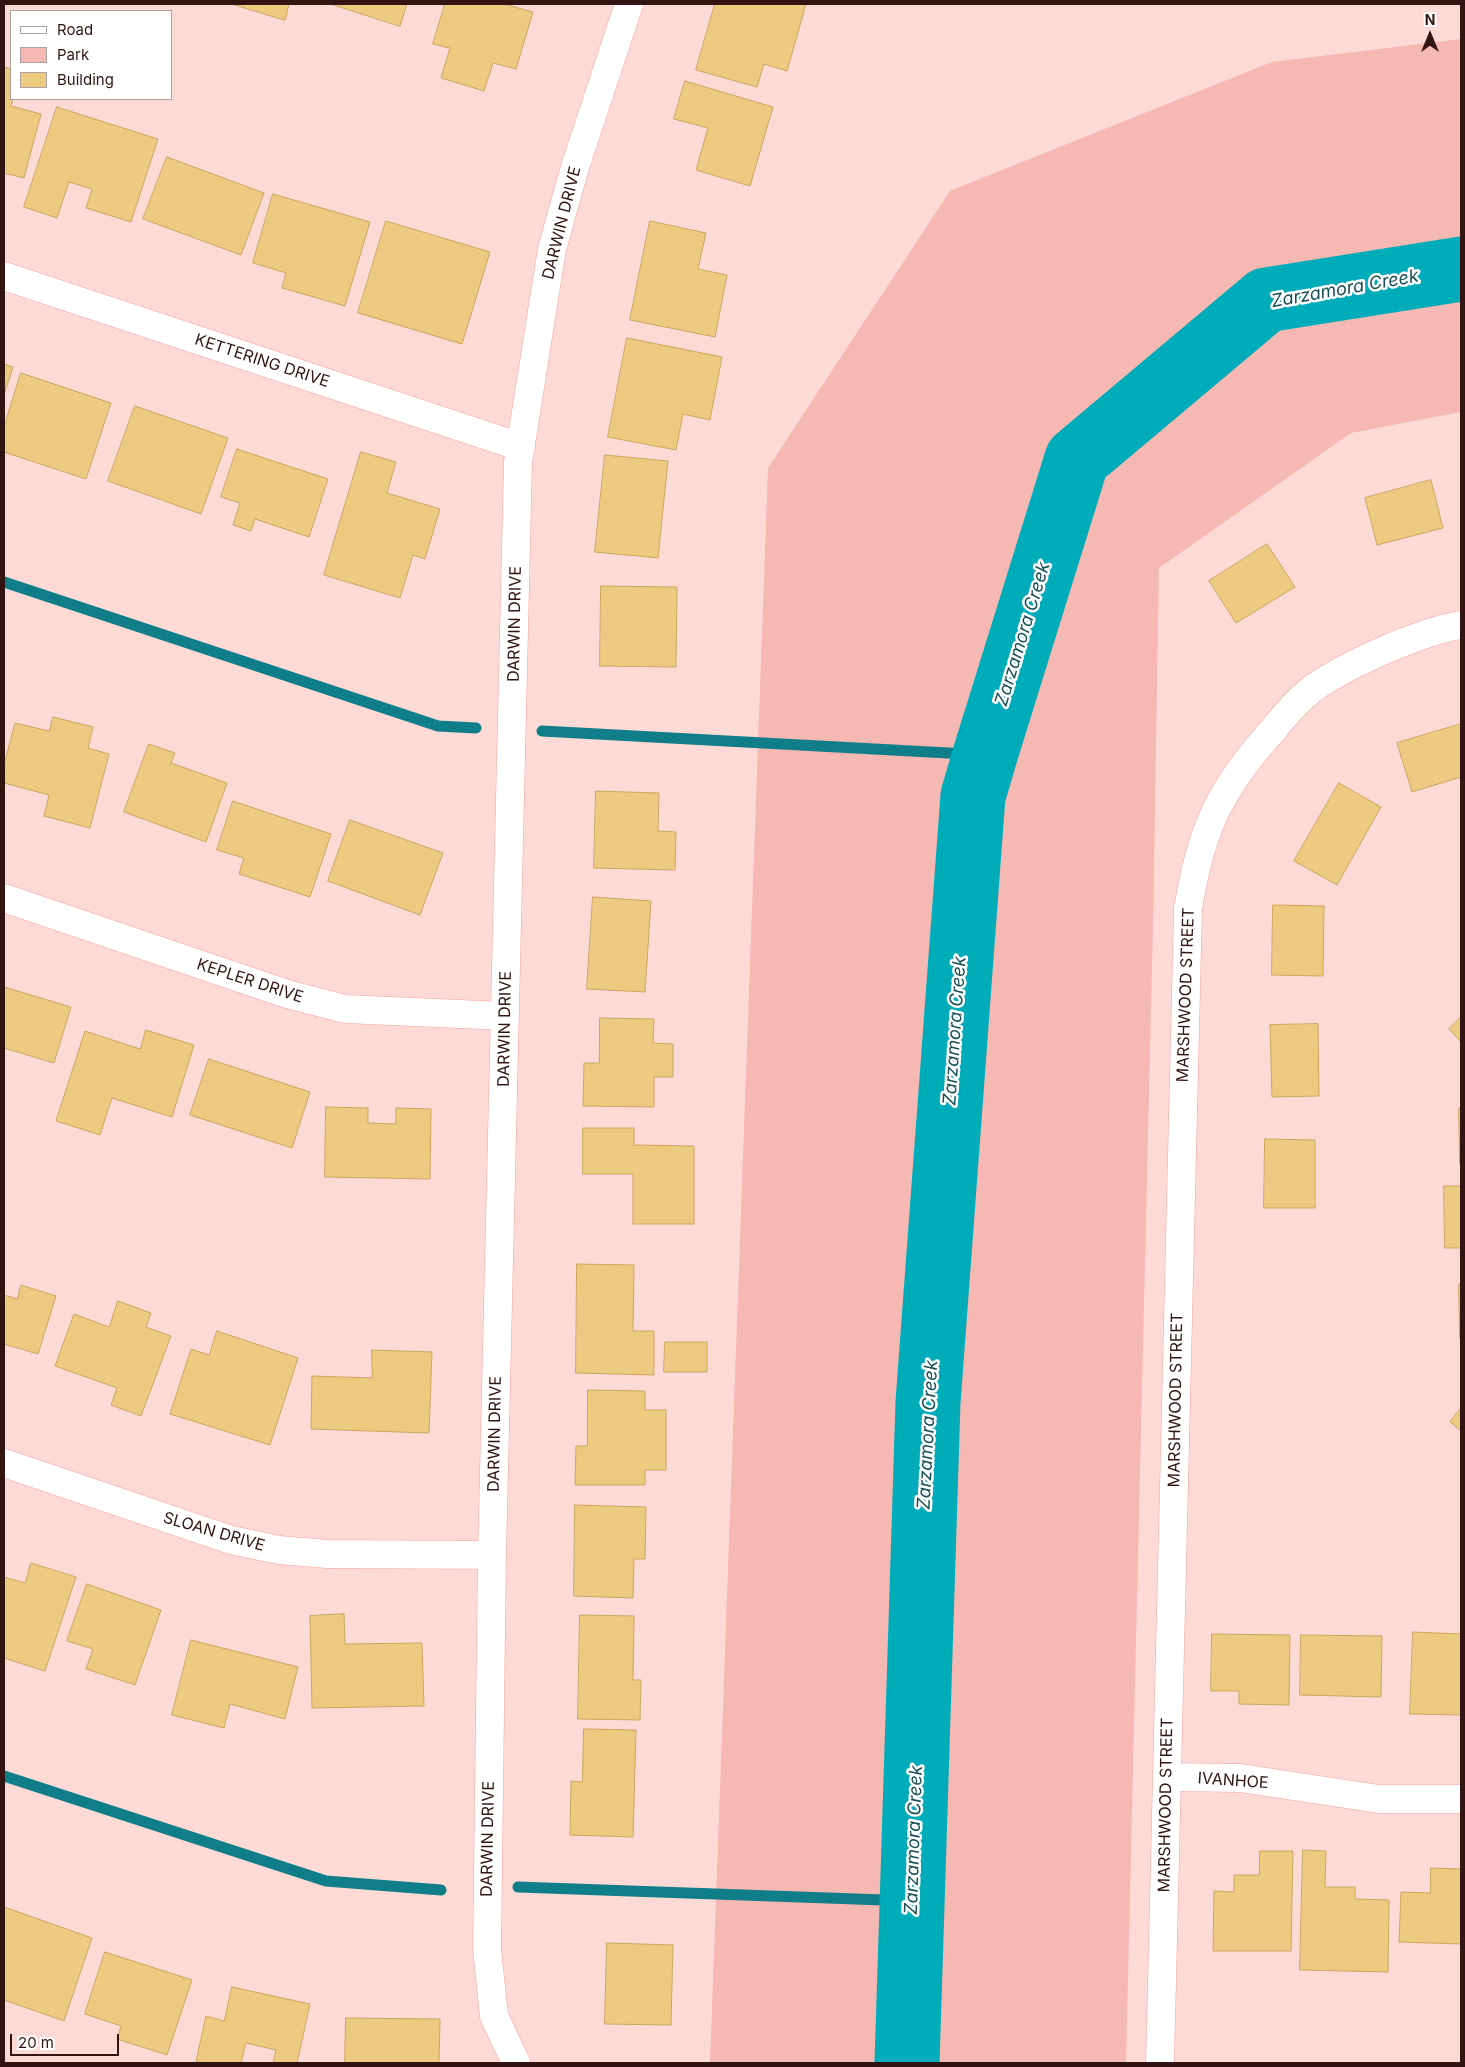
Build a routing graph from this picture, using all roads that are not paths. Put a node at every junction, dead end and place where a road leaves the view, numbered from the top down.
1 (628, 4) edge
2 (4, 276) edge
3 (520, 447) junction
4 (1461, 625) edge
5 (4, 898) edge
6 (505, 1016) junction
7 (4, 1464) edge
8 (492, 1556) junction
9 (1167, 1777) junction
10 (1461, 1799) edge
11 (516, 2063) edge
12 (1160, 2063) edge

1 - 3 street, DARWIN DRIVE
2 - 3 street, KETTERING DRIVE
3 - 6 street, DARWIN DRIVE
4 - 9 street, MARSHWOOD STREET
5 - 6 street, KEPLER DRIVE
6 - 8 street, DARWIN DRIVE
7 - 8 street, SLOAN DRIVE
8 - 11 street, DARWIN DRIVE
9 - 10 street, IVANHOE
9 - 12 street, MARSHWOOD STREET

